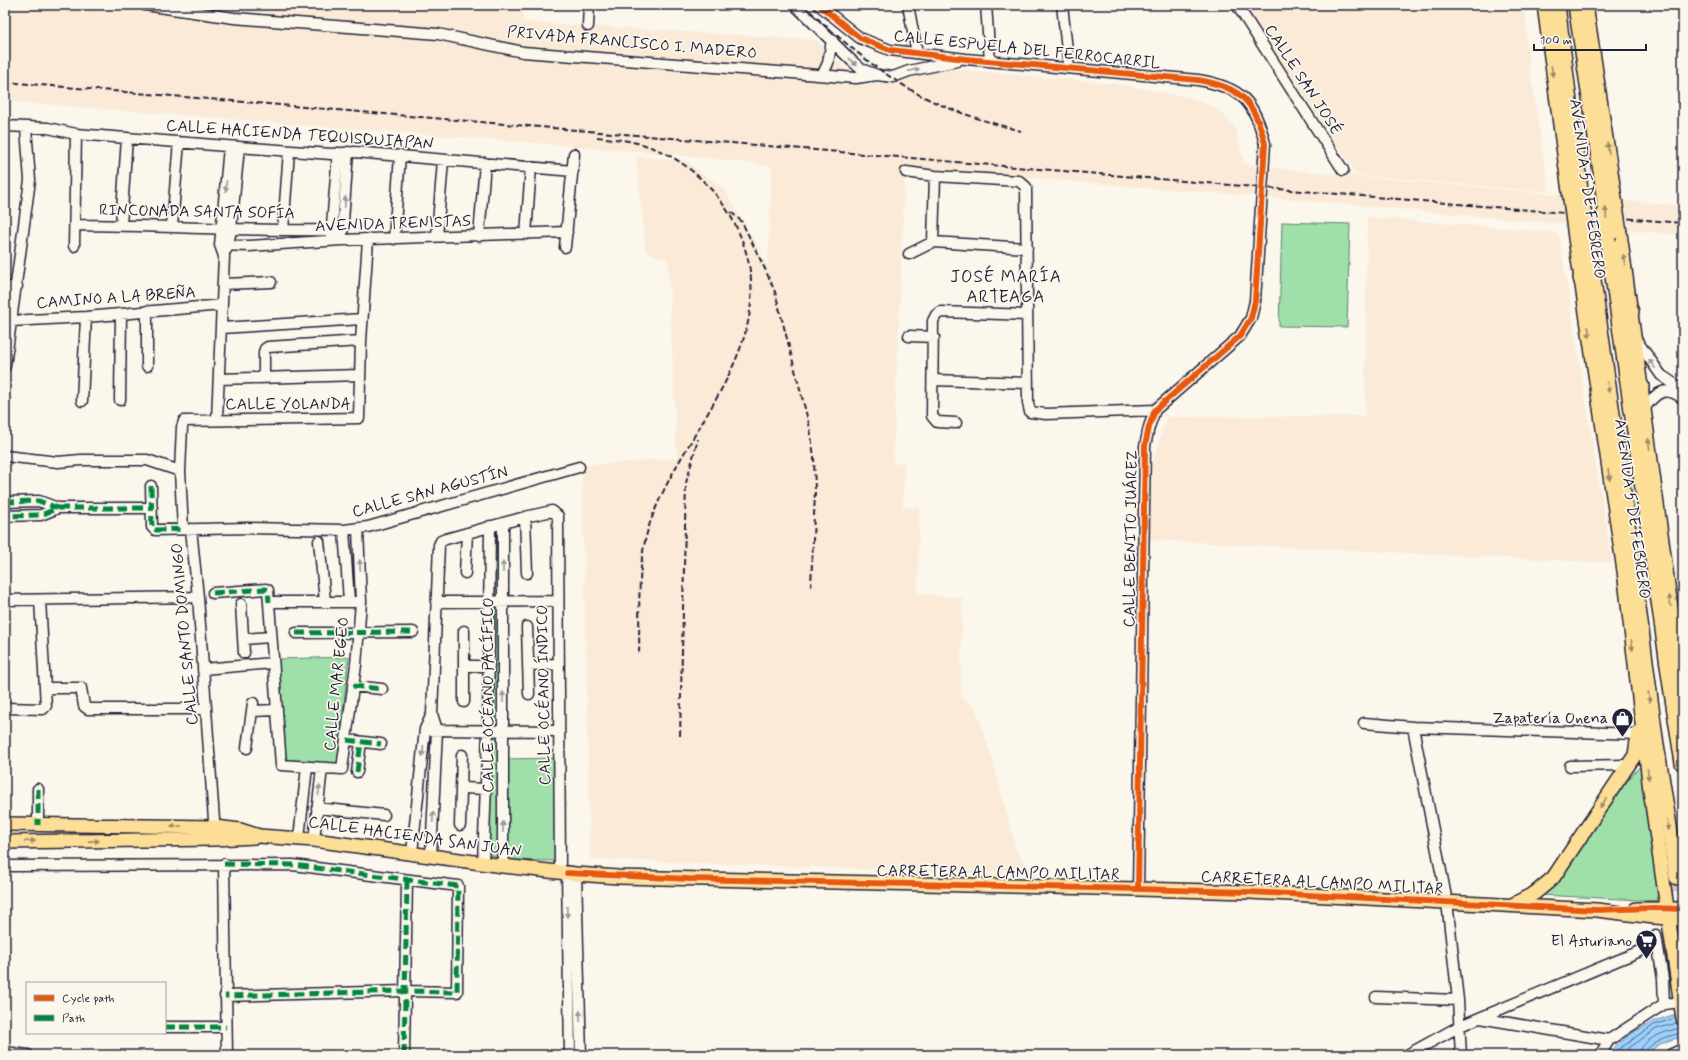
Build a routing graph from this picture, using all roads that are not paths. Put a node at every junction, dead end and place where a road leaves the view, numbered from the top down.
1 (145, 5) edge
2 (589, 5) edge
3 (795, 5) edge
4 (820, 5) edge
5 (908, 5) edge
6 (986, 5) edge
7 (1062, 5) edge
8 (1237, 5) edge
9 (1544, 5) edge
10 (1557, 5) edge
11 (1576, 5) edge
12 (1586, 5) edge
13 (588, 26) dead end
14 (832, 40) junction
15 (917, 53) junction
16 (966, 59) junction
17 (990, 61) junction
18 (1069, 68) junction
19 (823, 74) junction
20 (877, 75) junction
21 (1198, 80) joint
22 (5, 126) edge
23 (26, 128) junction
24 (76, 134) junction
25 (127, 138) junction
26 (179, 142) junction
27 (234, 147) junction
28 (289, 151) junction
29 (343, 153) junction
30 (574, 154) dead end
31 (400, 156) junction
32 (443, 160) junction
33 (485, 163) junction
34 (530, 167) junction
35 (1343, 170) dead end
36 (573, 171) junction
37 (906, 172) dead end
38 (935, 176) junction
39 (75, 225) junction
40 (120, 225) junction
41 (172, 226) junction
42 (226, 228) junction
43 (283, 230) junction
44 (332, 230) junction
45 (343, 230) junction
46 (567, 232) junction
47 (526, 234) junction
48 (437, 236) junction
49 (479, 236) junction
50 (1581, 238) junction
51 (394, 239) junction
52 (342, 240) junction
53 (368, 240) junction
54 (331, 241) junction
55 (933, 242) junction
56 (1615, 242) junction
57 (224, 245) junction
58 (74, 246) dead end
59 (565, 247) dead end
60 (1027, 248) junction
61 (910, 254) dead end
62 (1611, 257) junction
63 (1581, 278) junction
64 (271, 282) dead end
65 (223, 284) junction
66 (17, 286) junction
67 (5, 288) edge
68 (222, 305) junction
69 (147, 311) junction
70 (1631, 312) junction
71 (122, 314) junction
72 (1027, 315) junction
73 (86, 317) junction
74 (362, 319) junction
75 (11, 321) junction
76 (222, 328) junction
77 (1601, 332) junction
78 (7, 334) edge
79 (909, 336) dead end
80 (934, 337) junction
81 (1635, 338) junction
82 (361, 341) junction
83 (5, 366) edge
84 (146, 366) dead end
85 (360, 375) junction
86 (264, 377) junction
87 (219, 379) junction
88 (933, 380) junction
89 (1028, 383) junction
90 (1641, 386) junction
91 (1683, 390) edge
92 (1683, 399) edge
93 (120, 400) dead end
94 (82, 401) dead end
95 (1644, 409) junction
96 (1156, 410) junction
97 (1612, 414) junction
98 (217, 419) junction
99 (956, 423) dead end
100 (1637, 447) junction
101 (5, 456) edge
102 (1607, 457) junction
103 (579, 466) dead end
104 (180, 471) junction
105 (151, 486) dead end
106 (27, 501) junction
107 (5, 502) edge
108 (58, 508) junction
109 (152, 508) junction
110 (28, 515) junction
111 (5, 516) edge
112 (525, 517) junction
113 (503, 524) junction
114 (490, 526) junction
115 (187, 529) junction
116 (358, 529) junction
117 (344, 530) junction
118 (467, 533) junction
119 (319, 540) dead end
120 (1624, 571) junction
121 (465, 573) dead end
122 (527, 573) dead end
123 (213, 593) dead end
124 (198, 597) junction
125 (5, 600) edge
126 (40, 600) junction
127 (326, 601) junction
128 (348, 601) junction
129 (558, 601) junction
130 (269, 602) junction
131 (361, 602) junction
132 (436, 602) junction
133 (489, 602) junction
134 (503, 602) junction
135 (241, 604) dead end
136 (1637, 607) junction
137 (527, 627) dead end
138 (1674, 629) junction
139 (464, 631) dead end
140 (413, 632) dead end
141 (296, 633) dead end
142 (358, 633) junction
143 (271, 637) junction
144 (243, 639) junction
145 (244, 653) dead end
146 (273, 663) junction
147 (558, 664) junction
148 (528, 665) junction
149 (464, 666) junction
150 (489, 666) junction
151 (203, 669) junction
152 (353, 686) junction
153 (1671, 686) junction
154 (45, 688) junction
155 (382, 689) dead end
156 (529, 694) dead end
157 (1683, 695) edge
158 (464, 702) dead end
159 (5, 708) edge
160 (206, 709) junction
161 (277, 710) junction
162 (432, 714) junction
163 (1641, 718) junction
164 (1364, 723) dead end
165 (1413, 727) junction
166 (426, 729) junction
167 (437, 730) junction
168 (488, 730) junction
169 (504, 730) junction
170 (560, 731) junction
171 (1638, 734) junction
172 (347, 740) junction
173 (361, 742) junction
174 (381, 744) dead end
175 (247, 748) dead end
176 (462, 755) dead end
177 (1683, 763) edge
178 (1628, 765) junction
179 (1570, 766) dead end
180 (307, 767) junction
181 (322, 768) junction
182 (357, 772) dead end
183 (462, 788) junction
184 (486, 788) junction
185 (38, 789) dead end
186 (317, 808) junction
187 (384, 815) dead end
188 (5, 824) edge
189 (38, 824) junction
190 (460, 825) dead end
191 (215, 833) junction
192 (299, 838) junction
193 (314, 840) junction
194 (5, 842) edge
195 (412, 854) junction
196 (431, 856) junction
197 (224, 864) junction
198 (483, 864) junction
199 (5, 866) edge
200 (502, 866) junction
201 (568, 874) junction
202 (1676, 877) tunnel mouth
203 (407, 880) junction
204 (1138, 889) junction
205 (1447, 902) junction
206 (1512, 905) junction
207 (1683, 909) edge
208 (1668, 914) junction
209 (1683, 919) edge
210 (1683, 932) edge
211 (1672, 942) junction
212 (1677, 976) junction
213 (1663, 979) junction
214 (405, 991) junction
215 (225, 996) junction
216 (1376, 997) dead end
217 (1458, 1000) junction
218 (1664, 1004) junction
219 (1682, 1010) edge
220 (1480, 1018) junction
221 (1460, 1026) junction
222 (166, 1027) edge
223 (226, 1027) junction
224 (1609, 1040) junction
225 (1683, 1049) edge
226 (5, 1052) edge
227 (28, 1055) edge
228 (227, 1055) edge
229 (404, 1055) edge
230 (570, 1055) edge
231 (581, 1055) edge
232 (1407, 1055) edge
233 (1461, 1055) edge
234 (1600, 1055) edge
235 (1670, 1055) edge

1 - 19 street, PRIVADA FRANCISCO I. MADERO
2 - 13 street, PRIVADA FRANCISCO I. MADERO
3 - 14 street, CALLE ESPUELA DEL FERROCARRIL
4 - 15 street, CALLE ESPUELA DEL FERROCARRIL
5 - 15 street
6 - 17 street
7 - 18 street
8 - 35 street, CALLE SAN JOSÉ
9 -> 50 main road, AVENIDA 5 DE FEBRERO, bridge
10 - 50 highway, AVENIDA 5 DE FEBRERO, bridge
56 -> 11 highway, AVENIDA 5 DE FEBRERO, bridge
56 -> 12 main road, AVENIDA 5 DE FEBRERO, bridge
14 - 19 street
14 -> 20 street, CALLE ESPUELA DEL FERROCARRIL
15 - 16 street, CALLE ESPUELA DEL FERROCARRIL
16 - 17 street, CALLE ESPUELA DEL FERROCARRIL
20 -> 16 street, CALLE ESPUELA DEL FERROCARRIL
17 - 18 street, CALLE ESPUELA DEL FERROCARRIL
18 - 21 street, CALLE ESPUELA DEL FERROCARRIL
19 - 20 street, PRIVADA FRANCISCO I. MADERO
21 - 96 street, CALLE BENITO JUÁREZ, bridge
22 - 23 street, CALLE HACIENDA TEQUISQUIAPAN
23 - 24 street, CALLE HACIENDA TEQUISQUIAPAN
23 - 66 street
24 - 25 street, CALLE HACIENDA TEQUISQUIAPAN
24 - 39 street
25 - 26 street, CALLE HACIENDA TEQUISQUIAPAN
25 - 40 street
26 - 27 street, CALLE HACIENDA TEQUISQUIAPAN
26 - 41 street
27 - 28 street, CALLE HACIENDA TEQUISQUIAPAN
27 - 42 street
28 - 29 street, CALLE HACIENDA TEQUISQUIAPAN
28 - 43 street
29 - 31 street, CALLE HACIENDA TEQUISQUIAPAN
29 - 44 street
45 -> 29 street
30 - 36 street
31 - 32 street, CALLE HACIENDA TEQUISQUIAPAN
31 - 51 street
32 - 33 street, CALLE HACIENDA TEQUISQUIAPAN
32 - 48 street
33 - 34 street, CALLE HACIENDA TEQUISQUIAPAN
33 - 49 street
34 - 36 street, CALLE HACIENDA TEQUISQUIAPAN
34 - 47 street
36 - 46 street
37 - 38 street
38 - 55 street
38 - 60 street
39 - 40 street, RINCONADA SANTA SOFÍA
39 - 58 street
40 - 41 street, RINCONADA SANTA SOFÍA
41 - 42 street, RINCONADA SANTA SOFÍA
42 - 43 street, RINCONADA SANTA SOFÍA
42 - 57 street
43 - 44 street, RINCONADA SANTA SOFÍA
44 - 45 street, RINCONADA SANTA SOFÍA
44 - 54 street
45 - 52 street
46 - 47 street, AVENIDA TRENISTAS
46 - 59 street
47 - 49 street, AVENIDA TRENISTAS
48 - 49 street, AVENIDA TRENISTAS
48 - 51 street, AVENIDA TRENISTAS
50 - 63 main road, AVENIDA 5 DE FEBRERO
50 - 77 highway, AVENIDA 5 DE FEBRERO
51 - 53 street, AVENIDA TRENISTAS
52 - 53 street, AVENIDA TRENISTAS
52 - 54 street, AVENIDA TRENISTAS
53 - 74 street
54 - 57 street, AVENIDA TRENISTAS
55 - 60 street
55 - 61 street
56 - 62 highway, AVENIDA 5 DE FEBRERO
70 -> 56 main road, AVENIDA 5 DE FEBRERO
57 - 65 street
60 - 72 street
62 - 70 highway
62 - 100 highway, AVENIDA 5 DE FEBRERO
63 - 77 highway
63 -> 102 main road, AVENIDA 5 DE FEBRERO
64 - 65 street
65 - 68 street
66 - 67 street
66 - 75 street
68 - 69 street, CAMINO A LA BREÑA
68 - 76 street
69 - 71 street, CAMINO A LA BREÑA
69 - 84 street
70 - 81 main road, AVENIDA 5 DE FEBRERO
71 - 73 street, CAMINO A LA BREÑA
71 - 93 street
72 - 80 street
72 - 89 street
73 - 75 street, CAMINO A LA BREÑA
73 - 94 street
74 - 76 street
74 - 82 street
75 - 78 street
76 - 87 street
77 -> 97 highway, AVENIDA 5 DE FEBRERO
78 - 83 street
79 - 80 street
80 - 88 street
81 - 90 main road, AVENIDA 5 DE FEBRERO
91 -> 81 street
82 - 85 street
82 - 86 street
85 - 86 street
85 - 98 street, CALLE YOLANDA
86 - 87 street
87 - 98 street
88 - 89 street
88 - 99 street
89 - 96 street
90 - 95 main road, AVENIDA 5 DE FEBRERO
90 - 100 highway
92 - 95 street
138 -> 95 main road, AVENIDA 5 DE FEBRERO
96 - 204 street, CALLE BENITO JUÁREZ
97 - 102 highway
97 - 136 highway, AVENIDA 5 DE FEBRERO
98 - 104 street, CALLE SANTO DOMINGO
100 - 153 highway, AVENIDA 5 DE FEBRERO
101 - 104 street
102 -> 120 main road, AVENIDA 5 DE FEBRERO
103 - 116 street, CALLE SAN AGUSTÍN
104 - 115 street, CALLE SANTO DOMINGO
105 - 109 street
106 - 107 street
106 - 108 street
106 - 110 street
108 - 109 street
108 - 110 street
109 - 115 street, CALLE SAN AGUSTÍN
110 - 111 street
112 - 113 street
112 - 122 street
112 - 129 street, CALLE OCÉANO ÍNDICO
113 - 114 street
134 -> 113 street, CALLE OCÉANO PACÍFICO
114 - 118 street
114 - 133 street, CALLE OCÉANO PACÍFICO
115 - 117 street, CALLE SAN AGUSTÍN
115 - 124 street, CALLE SANTO DOMINGO
116 - 117 street, CALLE SAN AGUSTÍN
131 -> 116 street, CALLE MAR EGEO
117 - 128 street
118 - 121 street
118 - 132 street
119 - 127 street
120 - 136 highway
120 -> 163 main road, AVENIDA 5 DE FEBRERO
123 - 130 street
124 - 126 street
124 - 151 street, CALLE SANTO DOMINGO
125 - 126 street
126 - 154 street
127 - 128 street
127 - 130 street
128 - 131 street
129 - 134 street
129 - 147 street, CALLE OCÉANO ÍNDICO
130 - 143 street
131 - 142 street, CALLE MAR EGEO
132 - 133 street
132 - 162 street
133 - 134 street
133 - 150 street, CALLE OCÉANO PACÍFICO
169 -> 134 street, CALLE OCÉANO PACÍFICO
135 - 144 street
136 -> 202 highway, AVENIDA 5 DE FEBRERO
137 - 148 street
138 - 153 highway
138 - 157 main road, AVENIDA 5 DE FEBRERO
139 - 149 street
140 - 142 street
141 - 142 street
142 - 152 street, CALLE MAR EGEO
143 - 144 street
143 - 146 street
144 - 145 street
146 - 151 street
146 - 161 street
147 - 148 street
147 - 170 street, CALLE OCÉANO ÍNDICO
148 - 156 street
149 - 150 street
149 - 158 street
150 - 168 street, CALLE OCÉANO PACÍFICO
151 - 160 street, CALLE SANTO DOMINGO
152 - 155 street
152 - 172 street, CALLE MAR EGEO
153 - 177 highway, AVENIDA 5 DE FEBRERO
154 - 159 street
154 - 160 street
160 - 191 street, CALLE SANTO DOMINGO
161 - 175 street
161 - 180 street
162 - 166 street
162 - 167 street
163 - 171 main road
163 -> 208 main road, AVENIDA 5 DE FEBRERO
164 - 165 street
165 - 171 street
165 - 205 street
166 - 167 street
166 -> 195 street
167 - 168 street
196 -> 167 street
168 - 169 street
168 - 184 street, CALLE OCÉANO PACÍFICO
169 - 170 street
200 -> 169 street, CALLE OCÉANO PACÍFICO
170 - 201 street, CALLE OCÉANO ÍNDICO
171 - 178 main road
172 - 173 street
172 - 181 street, CALLE MAR EGEO
173 - 174 street
173 - 182 street
176 - 183 street
178 - 179 street
178 -> 206 main road
180 - 181 street
180 - 192 street
186 -> 181 street
183 - 184 street
183 - 190 street
184 - 198 street, CALLE OCÉANO PACÍFICO
185 - 189 street
186 - 187 street
186 - 193 street
188 - 189 main road, CALLE HACIENDA SAN JUAN
191 -> 189 main road, CALLE HACIENDA SAN JUAN
191 - 192 main road, CALLE HACIENDA SAN JUAN
194 -> 191 main road, CALLE HACIENDA SAN JUAN
192 - 193 main road, CALLE HACIENDA SAN JUAN
193 - 195 main road, CALLE HACIENDA SAN JUAN
195 - 196 main road, CALLE HACIENDA SAN JUAN
196 - 198 main road, CALLE HACIENDA SAN JUAN
197 - 199 street
197 - 203 street
197 - 215 street
198 - 200 main road, CALLE HACIENDA SAN JUAN
200 - 201 main road, CALLE HACIENDA SAN JUAN
201 - 204 main road, CARRETERA AL CAMPO MILITAR
201 -> 230 street
231 -> 201 street
203 - 214 street
203 - 214 street
204 - 205 main road, CARRETERA AL CAMPO MILITAR
205 - 206 main road, CARRETERA AL CAMPO MILITAR
205 - 217 street
206 - 208 main road, CARRETERA AL CAMPO MILITAR
207 - 208 main road
208 - 209 main road
208 - 211 main road, AVENIDA 5 DE FEBRERO
210 - 211 main road
211 - 212 main road, AVENIDA 5 DE FEBRERO
212 - 213 street
212 - 219 main road, AVENIDA 5 DE FEBRERO
213 - 218 street
213 - 220 street
214 - 215 street
214 - 229 street
215 - 223 street
216 - 217 street
217 - 221 street
218 - 219 street
218 - 224 street
220 - 221 street
220 - 224 street
221 - 232 street
221 - 233 street
222 - 223 street
223 - 228 street
224 - 234 street
225 - 235 street
226 - 227 street

